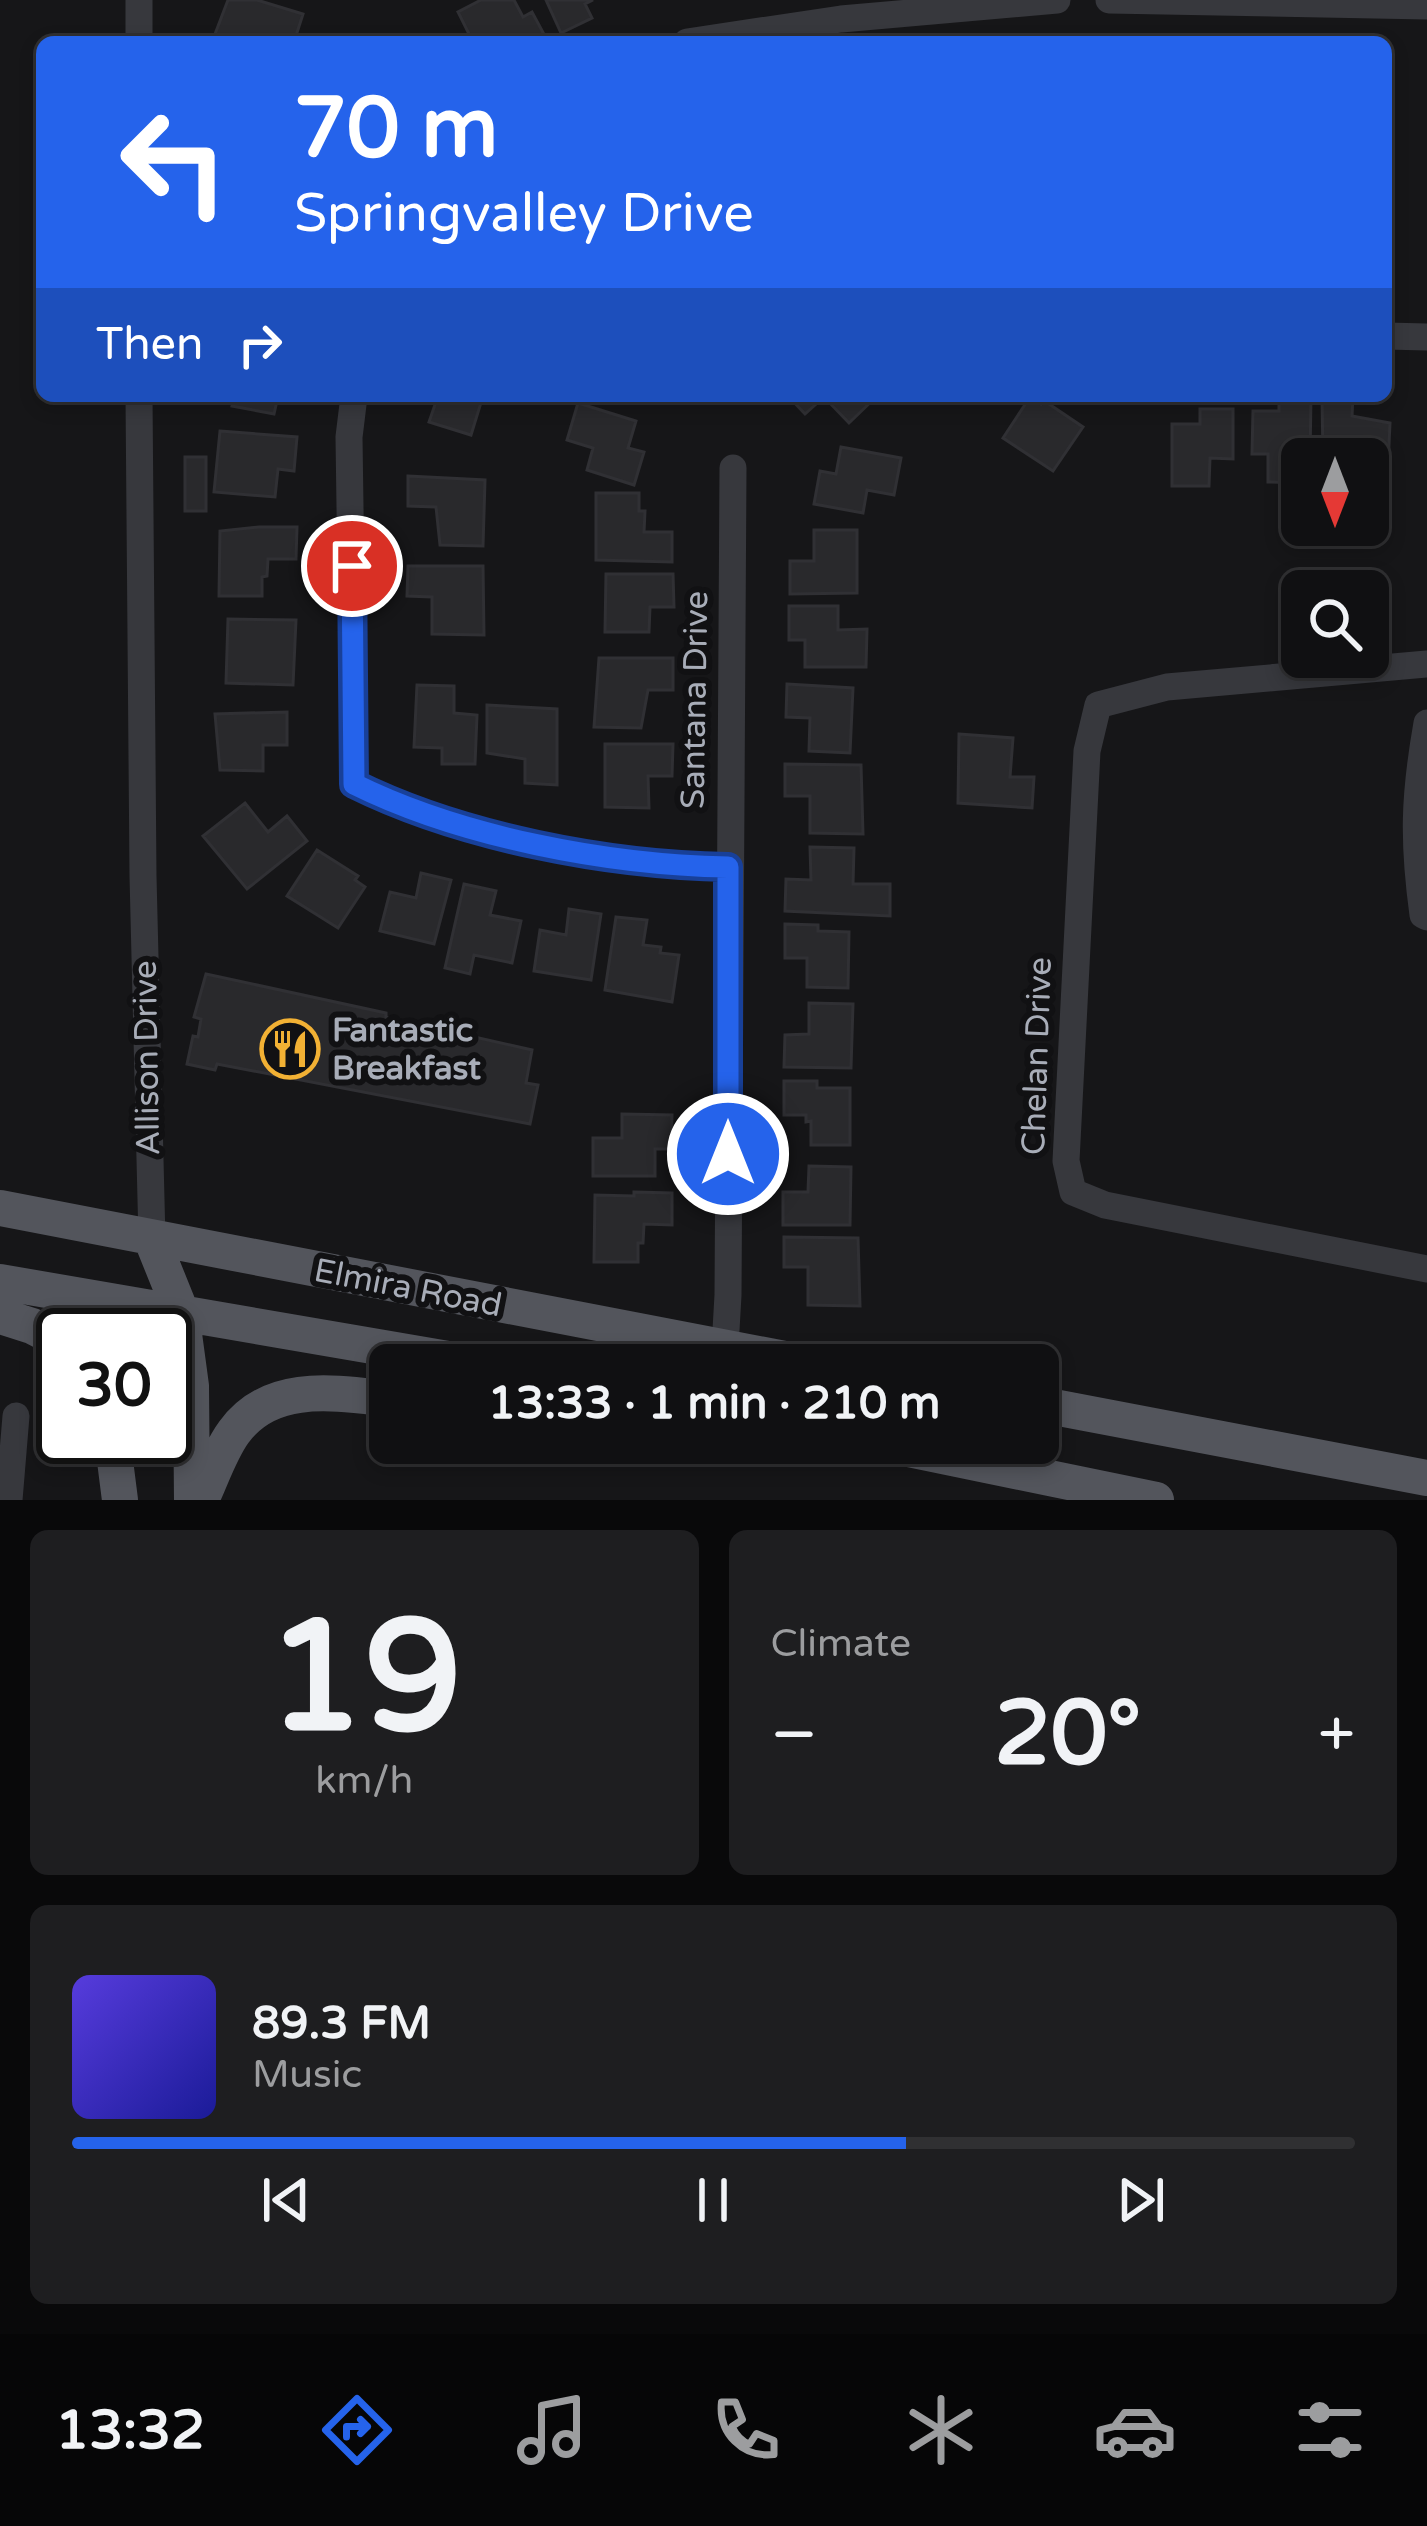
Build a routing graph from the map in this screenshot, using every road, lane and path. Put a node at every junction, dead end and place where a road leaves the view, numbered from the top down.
1 (139, 0) edge
2 (1057, 0) edge
3 (1108, 0) edge
4 (1427, 6) edge
5 (139, 36) edge
6 (727, 36) edge
7 (1392, 336) edge
8 (1427, 337) edge
9 (139, 402) edge
10 (352, 402) edge
11 (733, 468) dead end
12 (1427, 664) edge
13 (1427, 723) edge
14 (728, 867) junction
15 (1427, 917) edge
16 (0, 1208) edge
17 (152, 1240) junction
18 (1427, 1269) edge
19 (0, 1282) edge
20 (95, 1308) edge
21 (144, 1308) edge
22 (179, 1308) edge
23 (192, 1314) edge
24 (0, 1316) edge
25 (36, 1328) edge
26 (661, 1344) edge
27 (725, 1344) edge
28 (369, 1345) edge
29 (369, 1397) edge
30 (192, 1404) edge
31 (1059, 1408) edge
32 (16, 1416) dead end
33 (117, 1464) edge
34 (129, 1464) edge
35 (982, 1464) edge
36 (1427, 1478) edge
37 (9, 1500) edge
38 (124, 1500) edge
39 (197, 1500) edge
40 (1156, 1500) edge

1 - 5 street
2 - 6 street
3 - 4 street
7 - 8 street
9 - 17 street, Allison Drive
10 - 14 street
11 - 14 street, Santana Drive
12 - 18 street, Chelan Drive
13 - 15 street
14 - 27 street, Santana Drive
16 - 17 main road, Elmira Road
17 - 21 main road, Allison Drive
17 - 22 main road, Allison Drive
17 - 26 main road, Elmira Road
19 - 20 main road, Elmira Road
23 - 28 main road, Elmira Road
24 - 25 main road
29 - 39 main road
30 - 39 main road, Allison Drive
31 - 36 main road
32 - 37 street
33 - 38 main road
34 - 38 main road
35 - 40 main road

